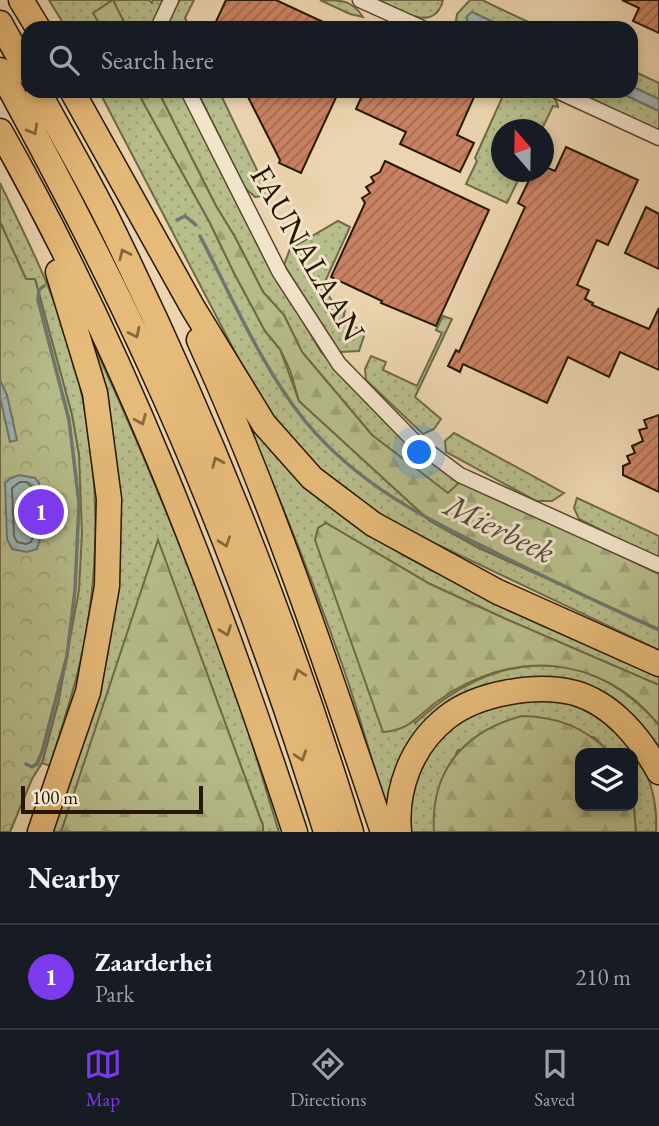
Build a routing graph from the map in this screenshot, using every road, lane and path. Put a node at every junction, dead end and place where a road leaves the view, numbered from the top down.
1 (21, 0) edge
2 (171, 0) edge
3 (360, 0) edge
4 (34, 21) edge
5 (161, 21) edge
6 (406, 21) edge
7 (0, 23) edge
8 (21, 60) edge
9 (0, 70) edge
10 (42, 98) edge
11 (76, 98) edge
12 (192, 98) edge
13 (572, 98) edge
14 (0, 131) edge
15 (659, 138) edge
16 (16, 159) junction
17 (123, 185) junction
18 (659, 565) edge
19 (659, 664) edge
20 (659, 772) edge
21 (40, 832) edge
22 (295, 832) edge
23 (326, 832) edge
24 (351, 832) edge
25 (383, 832) edge
26 (398, 832) edge

1 - 4 highway
2 - 5 street
3 - 6 street
7 - 8 highway
9 -> 23 highway
24 -> 10 highway
11 - 17 highway
12 - 18 street, FAUNALAAN
13 - 15 street
14 - 16 highway
16 - 21 highway
16 -> 22 highway
17 - 19 highway
17 - 25 highway
20 - 26 highway

